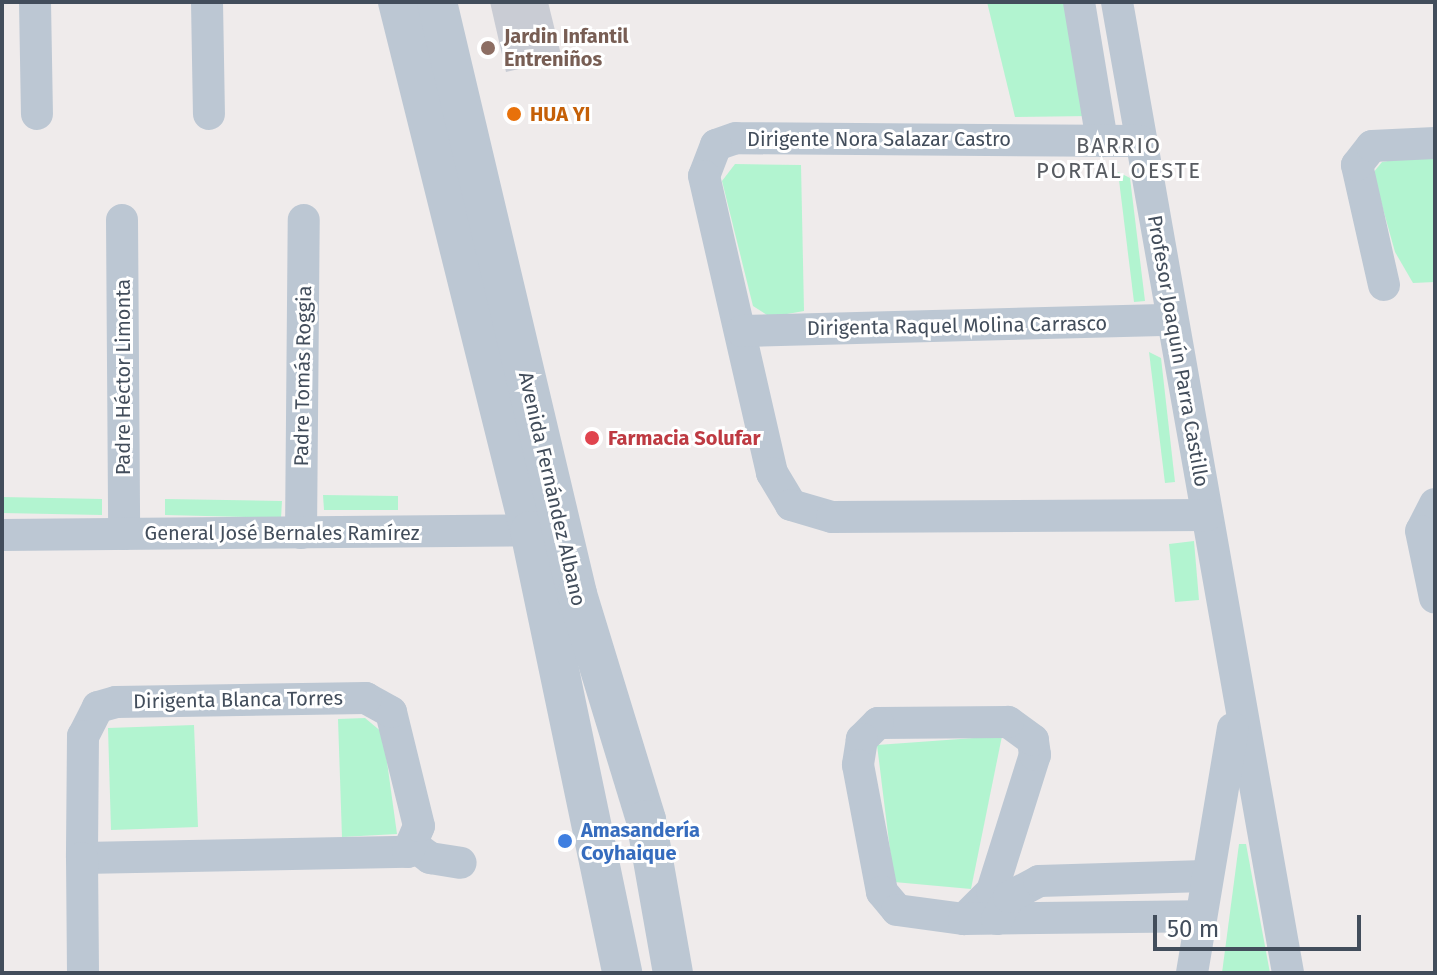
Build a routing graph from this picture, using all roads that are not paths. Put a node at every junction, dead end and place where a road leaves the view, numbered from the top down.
1 (35, 2) edge
2 (207, 2) edge
3 (398, 2) edge
4 (437, 2) edge
5 (1079, 2) edge
6 (1117, 2) edge
7 (37, 114) dead end
8 (209, 114) dead end
9 (1102, 141) junction
10 (1140, 141) junction
11 (1435, 143) edge
12 (122, 220) dead end
13 (304, 220) dead end
14 (1384, 285) dead end
15 (1172, 320) junction
16 (742, 331) junction
17 (1435, 504) edge
18 (1207, 515) junction
19 (546, 530) junction
20 (301, 533) junction
21 (124, 534) junction
22 (2, 535) edge
23 (1435, 598) edge
24 (1231, 653) junction
25 (1009, 838) junction
26 (415, 847) junction
27 (82, 858) junction
28 (461, 863) dead end
29 (1205, 876) junction
30 (1039, 881) junction
31 (1198, 916) junction
32 (964, 919) junction
33 (997, 919) junction
34 (83, 973) edge
35 (622, 973) edge
36 (673, 973) edge
37 (1192, 973) edge
38 (1288, 973) edge

1 - 7 street
2 - 8 street
3 - 19 street, Avenida Fernández Albano
4 - 19 street, Avenida Fernández Albano
5 - 9 street
6 - 10 street, Profesor Joaquín Parra Castillo
9 - 10 street, Dirigente Nora Salazar Castro
9 - 16 street, Dirigente Nora Salazar Castro
10 - 15 street, Profesor Joaquín Parra Castillo
11 - 14 street
12 - 21 street, Padre Héctor Limonta
13 - 20 street, Padre Tomás Roggia
15 - 16 street, Dirigenta Raquel Molina Carrasco
15 - 18 street, Profesor Joaquín Parra Castillo
16 - 18 street
17 - 23 street
18 - 24 street, Profesor Joaquín Parra Castillo
19 - 20 street, General José Bernales Ramírez
19 - 35 street, Avenida Fernández Albano
19 - 36 street, Avenida Fernández Albano
20 - 21 street, General José Bernales Ramírez
21 - 22 street, General José Bernales Ramírez
24 - 29 street, Profesor Joaquín Parra Castillo
24 - 38 street, Profesor Joaquín Parra Castillo
25 - 30 street
25 - 32 street
25 - 32 street
26 - 27 street
26 - 27 street, Dirigenta Blanca Torres
26 - 28 street
27 - 34 street, Dirigenta Blanca Torres
29 - 30 street
29 - 31 street, Profesor Joaquín Parra Castillo
30 - 33 street
31 - 33 street
31 - 37 street, Profesor Joaquín Parra Castillo
32 - 33 street

